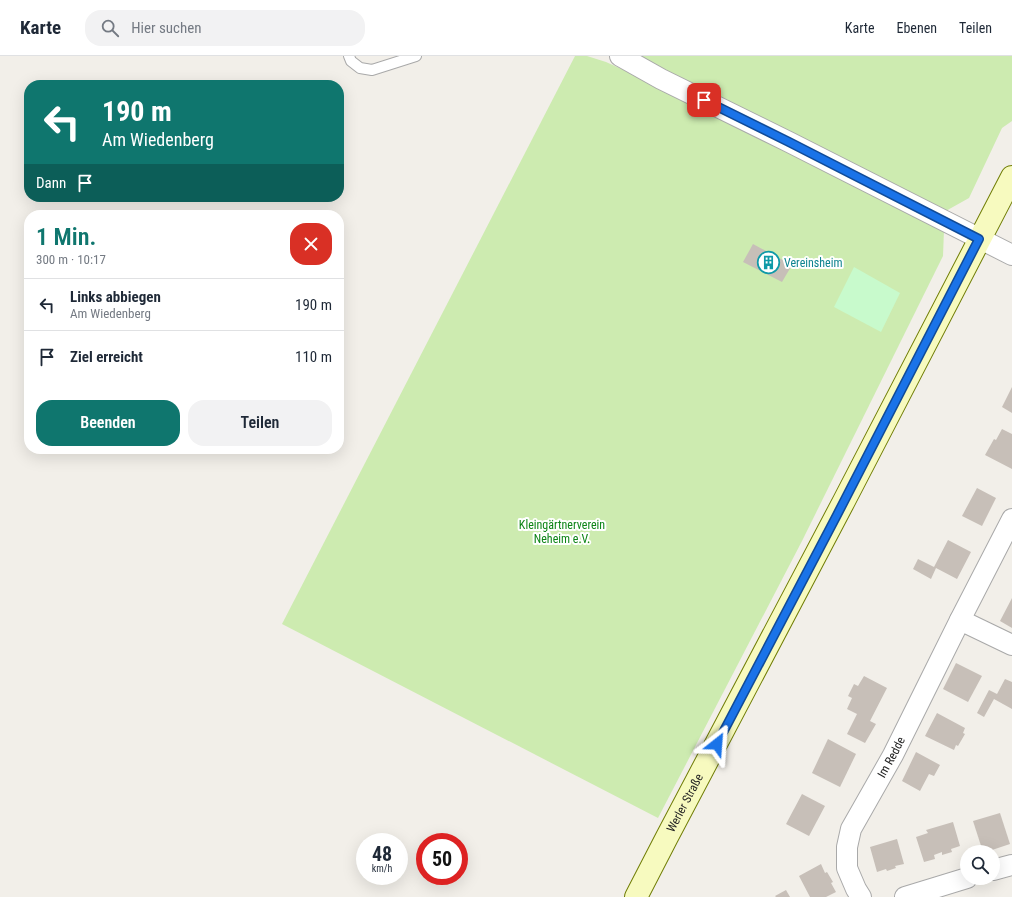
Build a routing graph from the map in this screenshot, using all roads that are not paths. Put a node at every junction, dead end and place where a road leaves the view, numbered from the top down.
1 (349, 56) edge
2 (416, 56) edge
3 (620, 56) edge
4 (1012, 177) edge
5 (979, 239) junction
6 (1012, 255) edge
7 (1012, 519) edge
8 (960, 620) junction
9 (1012, 645) edge
10 (1012, 864) edge
11 (1000, 868) edge
12 (960, 880) edge
13 (636, 897) edge
14 (861, 897) edge
15 (905, 897) edge

1 - 2 lane
3 - 5 street
4 - 5 main road, Werler Straße
5 - 6 street
5 - 13 main road, Werler Straße
7 - 8 street, Im Redde
8 - 9 street
8 - 14 street, Im Redde
10 - 11 street
12 - 15 street

